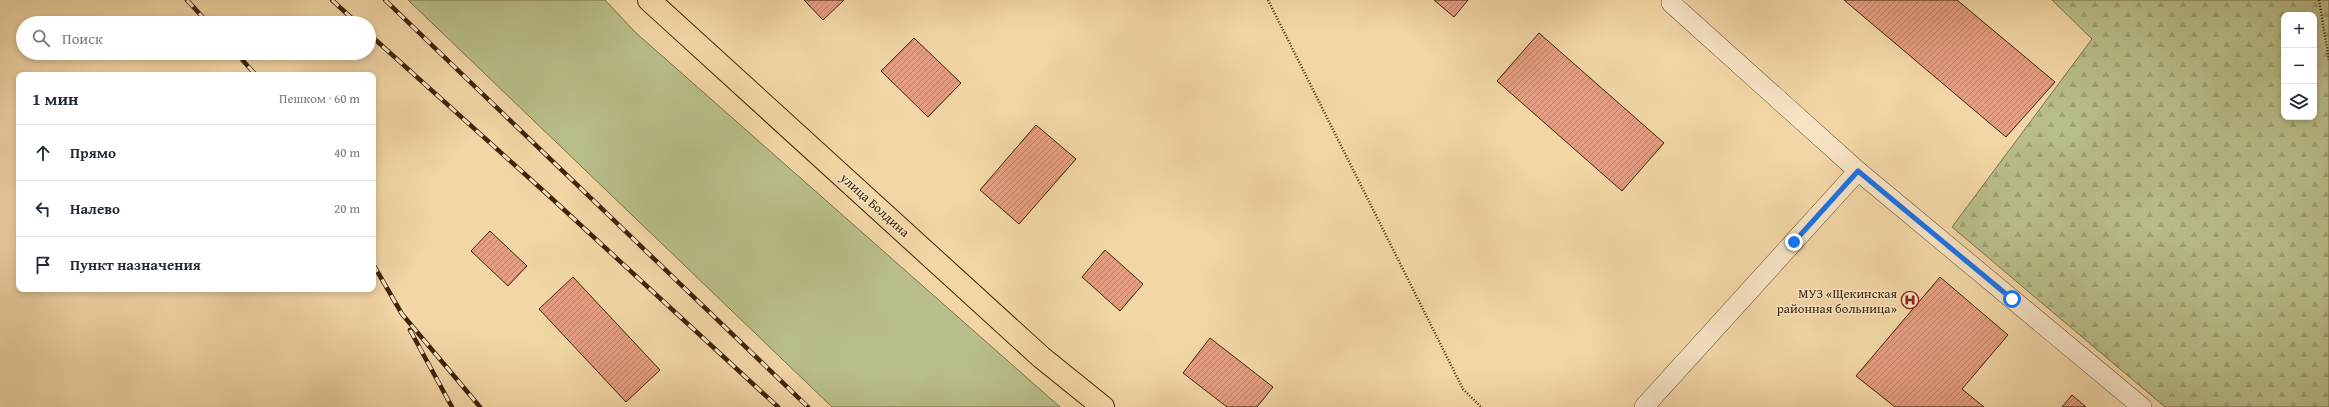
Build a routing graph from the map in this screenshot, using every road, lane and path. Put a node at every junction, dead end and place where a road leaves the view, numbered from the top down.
1 (649, 0) edge
2 (1268, 0) edge
3 (2319, 0) edge
4 (1670, 1) edge
5 (2329, 60) edge
6 (1858, 171) junction
7 (1103, 407) edge
8 (1481, 407) edge
9 (1644, 407) edge
10 (2142, 407) edge

1 - 7 main road, улица Болдина
2 - 8 path
3 - 5 path
4 - 6 lane
6 - 9 lane
6 - 10 lane

